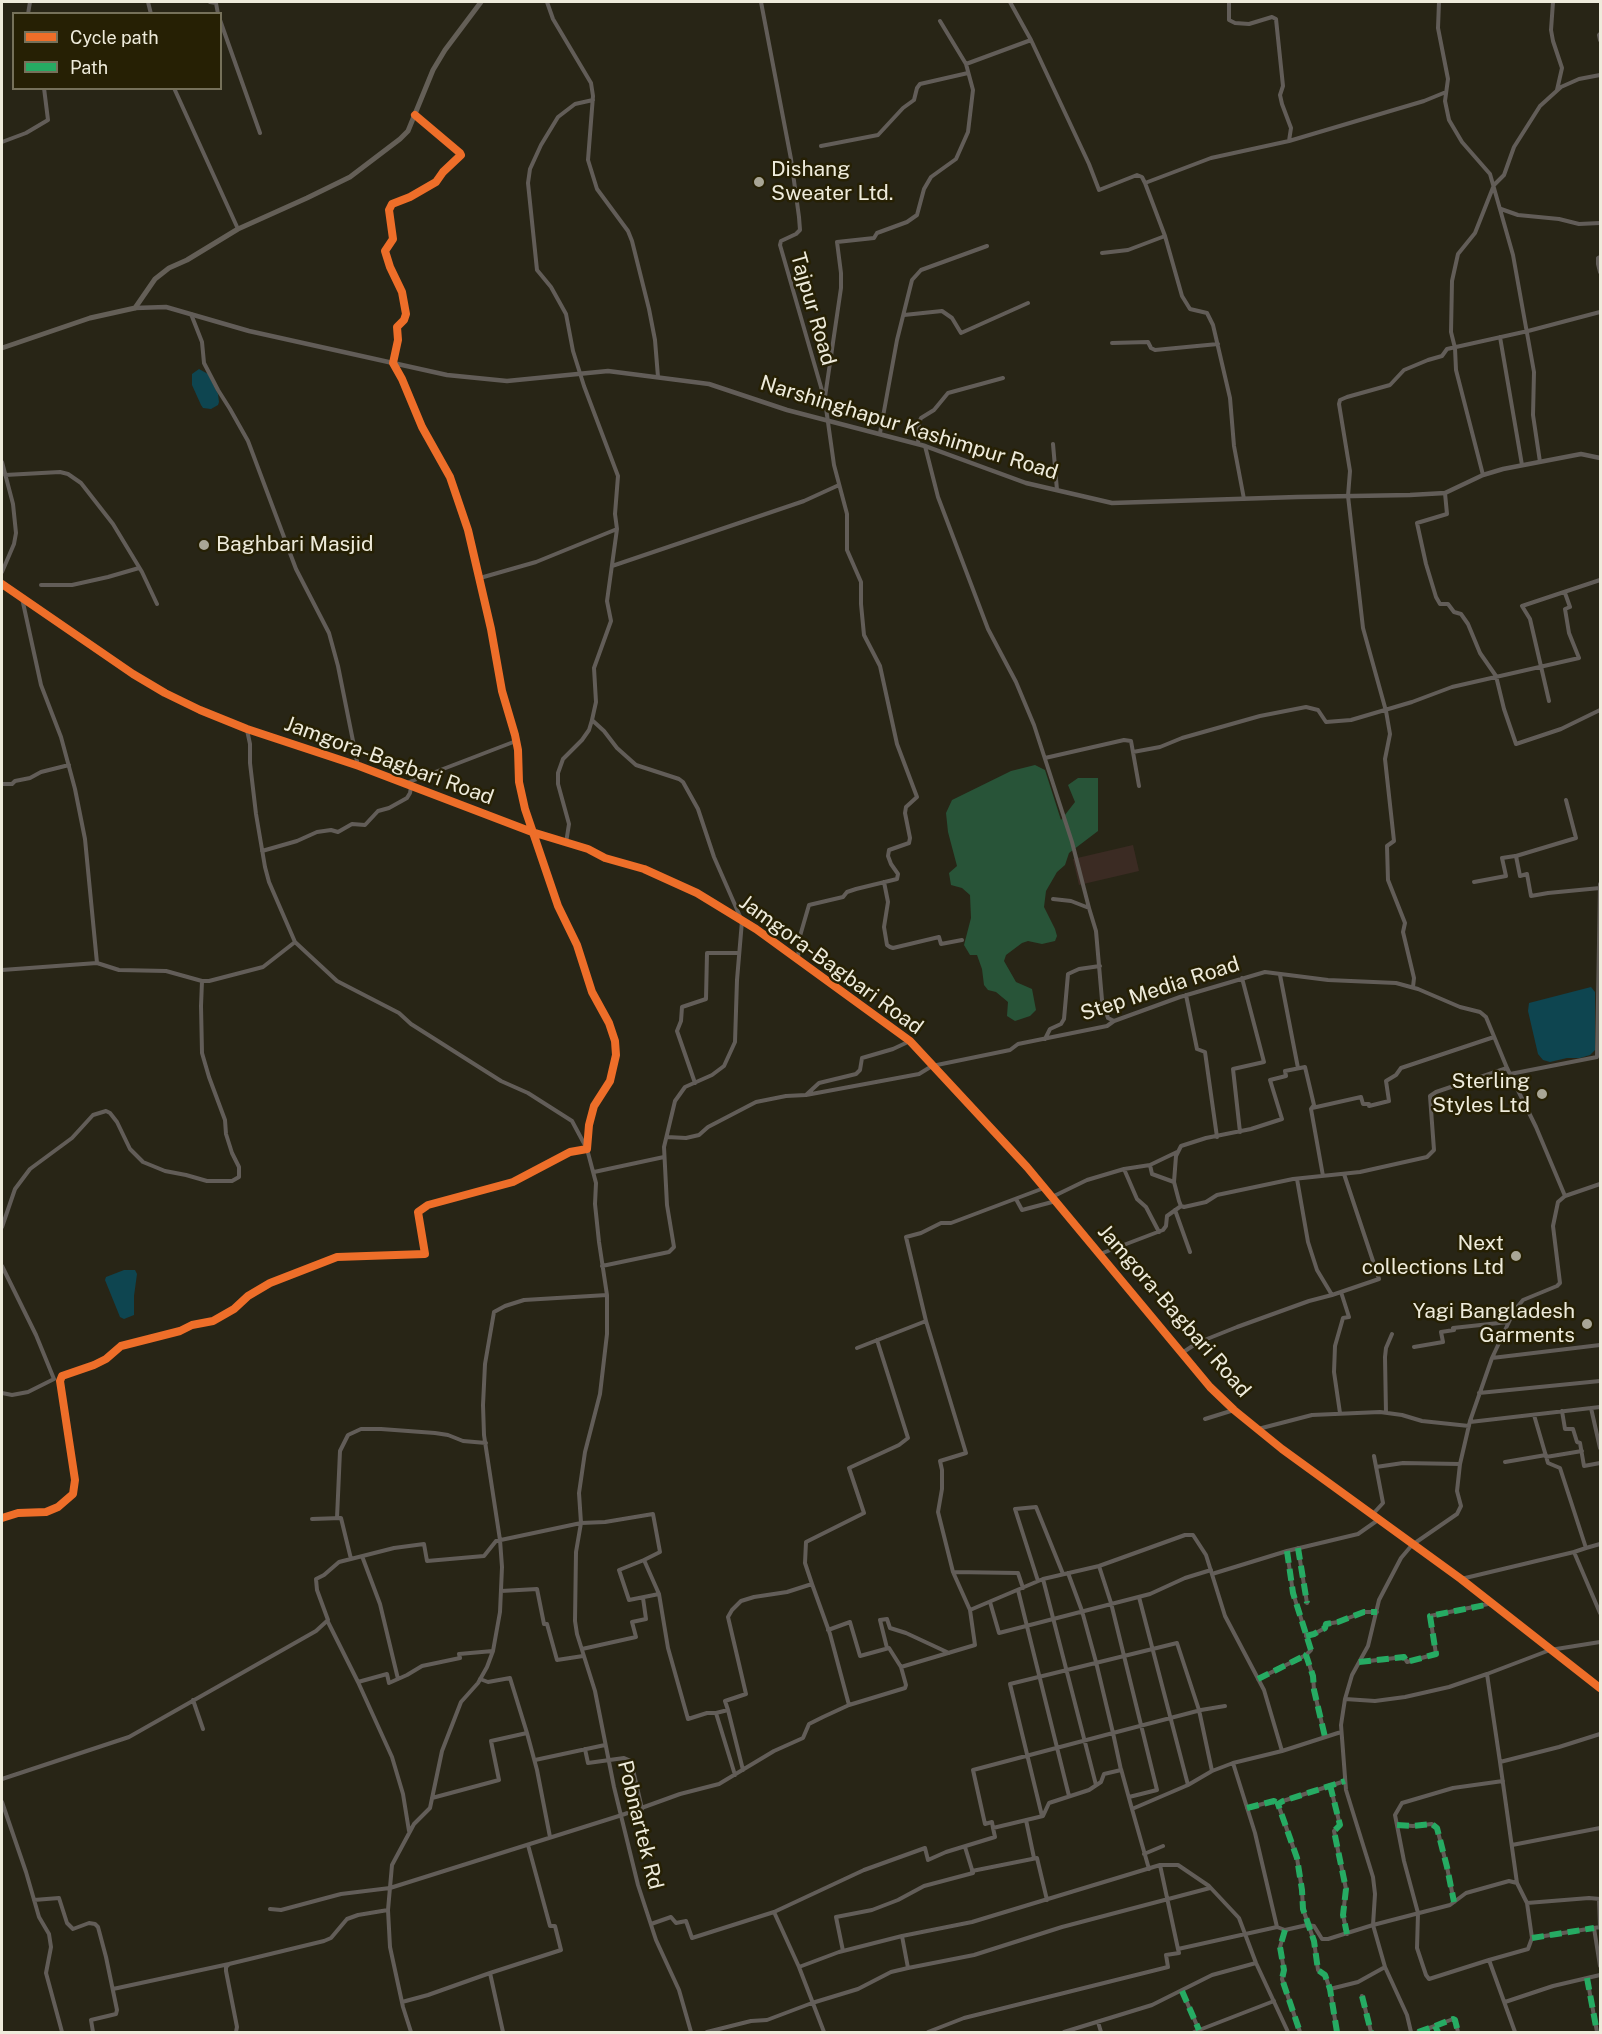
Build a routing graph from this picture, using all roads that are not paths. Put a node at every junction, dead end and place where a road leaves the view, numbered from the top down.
1 (210, 2) edge
2 (481, 2) edge
3 (547, 2) edge
4 (761, 2) edge
5 (1010, 2) edge
6 (1229, 2) edge
7 (1439, 2) edge
8 (1553, 2) edge
9 (218, 12) edge
10 (940, 21) dead end
11 (222, 26) edge
12 (1600, 34) edge
13 (1031, 40) junction
14 (1600, 40) edge
15 (966, 64) junction
16 (968, 73) junction
17 (1600, 75) edge
18 (44, 90) edge
19 (175, 90) edge
20 (1557, 91) junction
21 (1446, 92) junction
22 (593, 100) junction
23 (415, 115) junction
24 (260, 132) dead end
25 (1289, 141) junction
26 (2, 142) edge
27 (821, 146) dead end
28 (1145, 183) junction
29 (1494, 185) junction
30 (834, 190) dead end
31 (797, 194) junction
32 (1501, 209) junction
33 (1600, 224) edge
34 (238, 229) junction
35 (1165, 236) junction
36 (987, 246) dead end
37 (1102, 253) dead end
38 (1600, 257) edge
39 (1600, 272) edge
40 (1028, 303) dead end
41 (135, 308) junction
42 (1600, 312) edge
43 (191, 314) junction
44 (904, 315) junction
45 (1528, 331) junction
46 (1500, 337) junction
47 (1112, 343) dead end
48 (1218, 344) junction
49 (2, 348) edge
50 (1455, 348) junction
51 (393, 363) junction
52 (580, 373) junction
53 (658, 377) junction
54 (1003, 378) dead end
55 (825, 401) junction
56 (828, 422) junction
57 (880, 433) junction
58 (918, 444) junction
59 (1053, 444) dead end
60 (925, 446) junction
61 (1600, 458) edge
62 (2, 462) edge
63 (1540, 462) junction
64 (1521, 465) junction
65 (5, 475) junction
66 (1484, 475) junction
67 (839, 485) junction
68 (1057, 490) junction
69 (1445, 493) junction
70 (1348, 496) junction
71 (1244, 499) junction
72 (617, 530) junction
73 (612, 566) junction
74 (139, 568) junction
75 (2, 572) edge
76 (480, 578) junction
77 (1600, 580) edge
78 (2, 584) edge
79 (41, 585) dead end
80 (1565, 593) junction
81 (21, 597) junction
82 (157, 604) dead end
83 (1541, 668) junction
84 (1496, 676) junction
85 (1549, 700) dead end
86 (1600, 710) edge
87 (1386, 711) junction
88 (592, 720) junction
89 (247, 729) junction
90 (516, 741) junction
91 (1133, 752) junction
92 (1046, 758) junction
93 (69, 765) junction
94 (358, 766) junction
95 (2, 784) edge
96 (404, 784) junction
97 (1139, 786) dead end
98 (411, 787) junction
99 (1566, 800) dead end
100 (532, 832) junction
101 (566, 843) junction
102 (262, 851) junction
103 (1516, 855) junction
104 (884, 882) junction
105 (1474, 882) dead end
106 (1600, 886) edge
107 (1053, 899) dead end
108 (1089, 908) junction
109 (742, 921) junction
110 (962, 940) dead end
111 (295, 942) junction
112 (739, 953) junction
113 (798, 958) junction
114 (97, 963) junction
115 (1100, 966) junction
116 (2, 970) edge
117 (1280, 975) junction
118 (1242, 978) junction
119 (202, 981) junction
120 (1413, 987) junction
121 (1186, 995) junction
122 (1599, 1020) edge
123 (1114, 1022) junction
124 (1494, 1037) junction
125 (1045, 1039) junction
126 (910, 1041) junction
127 (932, 1066) junction
128 (1298, 1068) junction
129 (1507, 1068) junction
130 (1510, 1074) junction
131 (695, 1083) junction
132 (806, 1095) junction
133 (1311, 1108) junction
134 (1240, 1132) junction
135 (667, 1137) junction
136 (1217, 1137) junction
137 (587, 1149) junction
138 (1177, 1152) junction
139 (664, 1157) junction
140 (1150, 1165) junction
141 (1124, 1169) junction
142 (594, 1172) junction
143 (1344, 1174) junction
144 (1323, 1176) junction
145 (1297, 1179) junction
146 (1173, 1182) junction
147 (1600, 1184) edge
148 (1044, 1188) junction
149 (1565, 1196) junction
150 (1016, 1199) junction
151 (1054, 1199) junction
152 (1181, 1206) junction
153 (1175, 1210) junction
154 (2, 1227) edge
155 (1159, 1232) junction
156 (1190, 1252) dead end
157 (1100, 1254) junction
158 (2, 1266) edge
159 (602, 1266) junction
160 (1341, 1292) junction
161 (607, 1295) junction
162 (1332, 1295) junction
163 (926, 1321) junction
164 (1509, 1322) junction
165 (1392, 1334) dead end
166 (877, 1340) junction
167 (1600, 1345) edge
168 (1414, 1347) dead end
169 (856, 1348) dead end
170 (1182, 1353) junction
171 (1492, 1358) junction
172 (61, 1377) junction
173 (54, 1379) junction
174 (1600, 1381) edge
175 (2, 1393) edge
176 (1479, 1393) junction
177 (1600, 1407) edge
178 (1591, 1408) junction
179 (1234, 1410) junction
180 (1562, 1411) junction
181 (1340, 1413) junction
182 (1386, 1413) junction
183 (1534, 1415) junction
184 (1205, 1419) dead end
185 (1470, 1424) junction
186 (1258, 1429) junction
187 (486, 1443) junction
188 (1600, 1448) edge
189 (1582, 1451) junction
190 (1374, 1456) dead end
191 (1546, 1456) junction
192 (1505, 1462) dead end
193 (1600, 1463) edge
194 (1460, 1464) junction
195 (1376, 1467) junction
196 (1372, 1515) junction
197 (2, 1518) edge
198 (337, 1518) junction
199 (312, 1520) dead end
200 (1378, 1520) junction
201 (581, 1523) junction
202 (500, 1540) junction
203 (1600, 1544) edge
204 (1412, 1545) junction
205 (1298, 1548) junction
206 (1586, 1548) junction
207 (1287, 1551) junction
208 (1575, 1552) junction
209 (362, 1556) junction
210 (351, 1559) junction
211 (644, 1560) junction
212 (1100, 1566) junction
213 (953, 1572) junction
214 (1212, 1572) junction
215 (1066, 1573) junction
216 (1461, 1579) junction
217 (1040, 1580) junction
218 (812, 1584) junction
219 (1023, 1588) junction
220 (1018, 1590) junction
221 (501, 1591) junction
222 (659, 1594) junction
223 (1139, 1597) junction
224 (643, 1598) junction
225 (990, 1602) junction
226 (1111, 1603) junction
227 (1307, 1603) dead end
228 (1490, 1604) junction
229 (970, 1610) junction
230 (1082, 1611) junction
231 (1377, 1612) junction
232 (1600, 1614) edge
233 (1054, 1618) junction
234 (328, 1622) junction
235 (1026, 1626) junction
236 (828, 1630) junction
237 (1306, 1636) junction
238 (1600, 1642) edge
239 (887, 1648) junction
240 (1152, 1648) junction
241 (582, 1649) junction
242 (1550, 1650) junction
243 (493, 1651) junction
244 (949, 1654) junction
245 (1124, 1655) junction
246 (1306, 1655) junction
247 (583, 1656) junction
248 (1096, 1662) junction
249 (1359, 1662) junction
250 (900, 1667) junction
251 (1067, 1670) junction
252 (1487, 1674) junction
253 (1039, 1678) junction
254 (398, 1679) junction
255 (480, 1679) junction
256 (1258, 1679) junction
257 (358, 1682) junction
258 (1600, 1688) edge
259 (1345, 1699) junction
260 (193, 1700) junction
261 (849, 1705) junction
262 (1225, 1706) dead end
263 (728, 1710) junction
264 (1199, 1710) junction
265 (716, 1713) junction
266 (1171, 1717) junction
267 (1141, 1725) junction
268 (203, 1729) dead end
269 (1341, 1732) junction
270 (527, 1733) junction
271 (1113, 1733) junction
272 (1600, 1734) edge
273 (1325, 1737) junction
274 (1085, 1741) junction
275 (605, 1745) junction
276 (1058, 1748) junction
277 (585, 1749) junction
278 (1282, 1751) junction
279 (1027, 1756) junction
280 (608, 1759) junction
281 (535, 1760) junction
282 (1500, 1762) junction
283 (1233, 1763) junction
284 (1121, 1769) junction
285 (743, 1770) junction
286 (1212, 1771) junction
287 (735, 1775) junction
288 (2, 1779) edge
289 (1345, 1781) junction
290 (1503, 1781) junction
291 (1096, 1785) junction
292 (1188, 1785) junction
293 (1330, 1785) junction
294 (1069, 1796) junction
295 (1129, 1797) junction
296 (432, 1798) junction
297 (1158, 1798) dead end
298 (2, 1802) edge
299 (1278, 1804) junction
300 (1247, 1808) junction
301 (642, 1809) junction
302 (1132, 1809) junction
303 (622, 1815) junction
304 (1042, 1816) junction
305 (1026, 1820) junction
306 (1397, 1825) junction
307 (993, 1828) junction
308 (1600, 1828) edge
309 (410, 1832) junction
310 (550, 1837) junction
311 (528, 1845) junction
312 (1512, 1845) junction
313 (1162, 1846) dead end
314 (965, 1847) junction
315 (1144, 1854) junction
316 (1034, 1858) junction
317 (1160, 1865) junction
318 (1149, 1869) junction
319 (972, 1871) junction
320 (1517, 1883) junction
321 (390, 1888) junction
322 (1210, 1888) junction
323 (1168, 1899) junction
324 (1600, 1899) edge
325 (34, 1900) junction
326 (1047, 1900) junction
327 (1454, 1902) junction
328 (1527, 1903) junction
329 (270, 1909) dead end
330 (388, 1910) junction
331 (774, 1912) junction
332 (1418, 1913) junction
333 (651, 1924) junction
334 (1307, 1925) junction
335 (1372, 1925) junction
336 (1277, 1927) junction
337 (1594, 1928) junction
338 (1600, 1928) edge
339 (1285, 1930) junction
340 (1245, 1934) junction
341 (1347, 1934) junction
342 (902, 1936) junction
343 (1532, 1938) junction
344 (1178, 1949) junction
345 (843, 1951) junction
346 (1489, 1960) junction
347 (1256, 1963) junction
348 (229, 1964) junction
349 (1600, 1966) edge
350 (799, 1967) junction
351 (1384, 1967) junction
352 (908, 1968) junction
353 (489, 1973) junction
354 (1600, 1975) edge
355 (1587, 1978) junction
356 (112, 1989) junction
357 (1330, 1989) junction
358 (1182, 1991) junction
359 (1362, 1996) dead end
360 (1274, 2001) junction
361 (402, 2002) junction
362 (812, 2002) junction
363 (1505, 2002) junction
364 (1098, 2022) junction
365 (1436, 2026) junction
366 (1199, 2030) junction
367 (63, 2032) edge
368 (93, 2032) edge
369 (236, 2032) edge
370 (411, 2032) edge
371 (503, 2032) edge
372 (691, 2032) edge
373 (707, 2032) edge
374 (824, 2032) edge
375 (928, 2032) edge
376 (1064, 2032) edge
377 (1101, 2032) edge
378 (1194, 2032) edge
379 (1288, 2032) edge
380 (1300, 2032) edge
381 (1337, 2032) edge
382 (1371, 2032) edge
383 (1411, 2032) edge
384 (1418, 2032) edge
385 (1438, 2032) edge
386 (1458, 2032) edge
387 (1515, 2032) edge
388 (1597, 2032) edge

1 - 9 street
2 - 23 main road
3 - 22 street
4 - 31 street, Tajpur Road
5 - 13 street
6 - 25 street
7 - 21 street
8 - 20 street
10 - 15 street
11 - 24 street
12 - 14 street
13 - 15 street
13 - 28 street
15 - 16 street
16 - 27 street
16 - 55 street
17 - 20 street
18 - 26 street
19 - 34 street
20 - 29 street
21 - 25 street
21 - 29 street
22 - 52 street
22 - 53 street
23 - 34 main road
23 - 51 street
25 - 28 street
28 - 35 street
29 - 32 street
29 - 50 street
30 - 31 street
31 - 55 street, Tajpur Road
32 - 33 street
32 - 45 street
34 - 41 main road
35 - 37 street
35 - 48 street
36 - 44 street
38 - 39 street
40 - 44 street
41 - 43 street, Narshinghapur Kashimpur Road
41 - 49 main road, Narshinghapur Kashimpur Road
42 - 45 street
43 - 51 street, Narshinghapur Kashimpur Road
43 - 94 street
44 - 57 street
45 - 46 street
45 - 63 street
46 - 50 street
46 - 64 street
47 - 48 street
48 - 71 street
50 - 66 street
50 - 70 street
51 - 52 street, Narshinghapur Kashimpur Road
51 - 76 street
52 - 53 street, Narshinghapur Kashimpur Road
52 - 72 street
53 - 56 street, Narshinghapur Kashimpur Road
54 - 58 street
55 - 56 street, Tajpur Road
56 - 57 street, Narshinghapur Kashimpur Road
56 - 67 street, Tajpur Road
57 - 58 street, Narshinghapur Kashimpur Road
58 - 60 street, Narshinghapur Kashimpur Road
59 - 68 street
60 - 68 street, Narshinghapur Kashimpur Road
60 - 92 street
61 - 63 street, Narshinghapur Kashimpur Road
62 - 65 street
63 - 64 street, Narshinghapur Kashimpur Road
64 - 66 street, Narshinghapur Kashimpur Road
65 - 74 street
65 - 75 street
66 - 69 street, Narshinghapur Kashimpur Road
67 - 73 street
67 - 104 street, Tajpur Road
68 - 71 street, Narshinghapur Kashimpur Road
69 - 70 street, Narshinghapur Kashimpur Road
69 - 84 street
70 - 71 street, Narshinghapur Kashimpur Road
70 - 87 street
72 - 73 street
72 - 76 street
73 - 88 street
74 - 79 street
74 - 82 street
76 - 90 street
77 - 80 street
78 - 81 street, Jamgora-Bagbari Road
80 - 83 street
80 - 83 street
81 - 89 street, Jamgora-Bagbari Road
81 - 93 street
83 - 84 street
83 - 85 street
84 - 86 street
84 - 87 street
87 - 91 street
87 - 120 street
88 - 101 street
88 - 109 street
89 - 94 street, Jamgora-Bagbari Road
89 - 102 street
90 - 96 street
90 - 100 street
91 - 92 street
91 - 97 street
92 - 108 street
93 - 95 street
93 - 114 street
94 - 96 street, Jamgora-Bagbari Road
96 - 98 street, Jamgora-Bagbari Road
98 - 100 street, Jamgora-Bagbari Road
98 - 102 street
99 - 103 street
100 - 101 street, Jamgora-Bagbari Road
100 - 137 street
101 - 109 street, Jamgora-Bagbari Road
102 - 111 street
103 - 105 street
103 - 106 street
104 - 110 street
104 - 113 street
106 - 122 street
107 - 108 street
108 - 115 street
109 - 112 street
109 - 113 street, Jamgora-Bagbari Road
111 - 119 street
111 - 137 street
112 - 131 street
112 - 131 street
113 - 126 street, Jamgora-Bagbari Road
114 - 116 street
114 - 119 street
115 - 123 street
115 - 125 street
117 - 118 street, Step Media Road
117 - 120 street, Step Media Road
117 - 128 street
118 - 121 street, Step Media Road
118 - 134 street
119 - 154 street
120 - 124 street, Step Media Road
121 - 123 street, Step Media Road
121 - 136 street
122 - 130 street
123 - 125 street, Step Media Road
124 - 129 street, Step Media Road
124 - 133 street
125 - 127 street, Step Media Road
126 - 127 street, Jamgora-Bagbari Road
126 - 132 street
127 - 132 street, Step Media Road
127 - 148 street, Jamgora-Bagbari Road
128 - 133 street
128 - 134 street
129 - 130 street, Step Media Road
129 - 143 street
130 - 149 street, Step Media Road
131 - 135 street
132 - 135 street, Step Media Road
133 - 144 street
134 - 136 street
135 - 139 street
136 - 138 street
137 - 142 street, Pobnartek Rd
137 - 172 street
138 - 140 street
138 - 146 street
139 - 142 street
139 - 159 street
140 - 141 street
140 - 146 street
141 - 151 street
141 - 155 street
142 - 159 street, Pobnartek Rd
143 - 144 street
143 - 160 street
144 - 145 street
145 - 152 street
145 - 162 street
146 - 152 street
147 - 149 street
148 - 150 street
148 - 151 street, Jamgora-Bagbari Road
149 - 164 street
150 - 151 street
150 - 163 street
151 - 157 street, Jamgora-Bagbari Road
152 - 153 street
153 - 155 street
153 - 156 street
155 - 157 street
157 - 170 street, Jamgora-Bagbari Road
158 - 173 street
159 - 161 street, Pobnartek Rd
160 - 162 street
160 - 181 street
161 - 187 street
161 - 201 street, Pobnartek Rd
162 - 170 street
163 - 166 street
163 - 213 street
164 - 168 street
164 - 171 street
165 - 182 street
166 - 169 street
166 - 218 street
167 - 171 street
170 - 179 street, Jamgora-Bagbari Road
171 - 176 street
172 - 173 street
172 - 197 street
173 - 175 street
174 - 176 street
176 - 185 street
177 - 178 street
178 - 180 street
178 - 188 street
179 - 184 street
179 - 186 street, Jamgora-Bagbari Road
180 - 183 street
180 - 189 street
181 - 182 street
181 - 186 street
182 - 185 street
183 - 185 street
183 - 191 street
185 - 194 street
186 - 196 street, Jamgora-Bagbari Road
187 - 198 street
187 - 202 street
189 - 191 street
189 - 193 street
190 - 195 street
191 - 192 street
191 - 206 street
194 - 195 street
194 - 204 street
195 - 196 street
196 - 200 street, Jamgora-Bagbari Road
198 - 199 street
198 - 210 street
200 - 204 street, Jamgora-Bagbari Road
200 - 205 street
201 - 202 street
201 - 211 street
201 - 241 street, Pobnartek Rd
202 - 209 street
202 - 221 street
203 - 206 street
204 - 216 street, Jamgora-Bagbari Road
204 - 231 street
205 - 207 street
205 - 227 street
206 - 208 street
207 - 214 street
207 - 237 street
208 - 216 street
208 - 232 street
209 - 210 street
209 - 254 street
210 - 234 street
211 - 222 street
211 - 224 street
212 - 214 street
212 - 215 street
212 - 226 street
213 - 219 street
213 - 229 street
214 - 223 street
214 - 256 street
215 - 217 street
215 - 217 street
215 - 230 street
216 - 228 street, Jamgora-Bagbari Road
217 - 219 street
217 - 233 street
218 - 236 street
218 - 263 street
219 - 220 street
220 - 225 street
220 - 235 street
221 - 243 street
221 - 247 street
222 - 224 street
222 - 265 street
223 - 226 street
223 - 240 street
224 - 241 street
225 - 229 street
225 - 235 street
226 - 230 street
226 - 245 street
228 - 242 street, Jamgora-Bagbari Road
228 - 249 street
229 - 244 street
230 - 233 street
230 - 248 street
231 - 237 street
231 - 249 street
233 - 235 street
233 - 251 street
234 - 257 street
234 - 260 street
235 - 253 street
236 - 239 street
236 - 261 street
237 - 246 street
238 - 242 street
239 - 244 street
239 - 250 street
240 - 245 street
240 - 264 street
240 - 266 street
241 - 247 street, Pobnartek Rd
242 - 252 street
242 - 258 street, Jamgora-Bagbari Road
243 - 254 street
243 - 255 street
244 - 250 street
245 - 248 street
245 - 267 street
246 - 256 street
246 - 273 street
247 - 275 street, Pobnartek Rd
248 - 251 street
248 - 271 street
249 - 259 street
250 - 261 street
251 - 253 street
251 - 274 street
252 - 259 street
252 - 282 street
253 - 276 street
253 - 279 street
254 - 257 street
255 - 270 street
255 - 296 street
256 - 278 street
257 - 309 street
259 - 269 street
260 - 268 street
260 - 288 street
261 - 285 street
262 - 264 street
263 - 265 street
263 - 285 street
264 - 266 street
264 - 286 street
265 - 287 street
266 - 267 street
266 - 292 street
267 - 271 street
267 - 295 street
269 - 273 street
269 - 289 street
270 - 281 street
270 - 296 street
271 - 274 street
271 - 284 street
272 - 282 street
273 - 278 street
274 - 276 street
274 - 291 street
275 - 277 street
275 - 280 street, Pobnartek Rd
276 - 279 street
276 - 294 street
277 - 280 street
277 - 281 street
278 - 283 street
279 - 304 street
279 - 307 street
280 - 301 street
280 - 303 street, Pobnartek Rd
281 - 310 street
282 - 290 street
283 - 286 street
283 - 300 street
284 - 291 street
284 - 295 street
285 - 287 street
286 - 292 street
287 - 301 street
289 - 293 street
289 - 335 street
290 - 306 street
290 - 312 street
291 - 294 street
292 - 302 street
293 - 299 street
293 - 341 street
294 - 304 street
295 - 302 street
296 - 309 street
297 - 302 street
298 - 325 street
299 - 300 street
299 - 334 street
300 - 336 street
301 - 303 street
302 - 315 street
303 - 310 street
303 - 333 street, Pobnartek Rd
304 - 305 street
305 - 307 street
305 - 316 street
306 - 327 street
306 - 332 street
307 - 314 street
308 - 312 street
309 - 321 street
310 - 311 street
311 - 321 street
311 - 353 street
312 - 320 street
313 - 315 street
314 - 319 street
314 - 331 street
315 - 318 street
316 - 319 street
316 - 326 street
317 - 318 street
317 - 322 street
317 - 323 street
318 - 326 street
319 - 345 street
320 - 327 street
320 - 328 street
321 - 329 street
321 - 330 street
322 - 323 street
322 - 340 street
323 - 344 street
323 - 352 street
324 - 328 street
324 - 338 street
325 - 356 street
325 - 367 street
326 - 342 street
327 - 332 street
328 - 343 street
330 - 348 street
330 - 361 street
331 - 333 street
331 - 350 street
332 - 335 street
332 - 346 street
333 - 372 street, Pobnartek Rd
334 - 339 street
334 - 341 street
334 - 357 street
335 - 341 street
335 - 351 street
336 - 339 street
336 - 340 street
337 - 338 street
337 - 343 street
337 - 349 street
339 - 380 street
340 - 344 street
340 - 347 street
342 - 345 street
342 - 352 street
343 - 346 street
344 - 375 street
345 - 350 street
346 - 363 street
347 - 358 street
347 - 360 street
348 - 356 street
348 - 369 street
350 - 362 street
351 - 357 street
351 - 383 street
352 - 362 street
353 - 361 street
353 - 371 street
354 - 355 street
355 - 363 street
355 - 388 street
356 - 368 street
357 - 381 street
358 - 364 street
358 - 366 street
359 - 382 street
360 - 366 street
360 - 379 street
361 - 370 street
362 - 373 street
362 - 374 street
363 - 387 street
364 - 376 street
364 - 377 street
365 - 384 street
365 - 385 street
365 - 386 street
366 - 378 street

